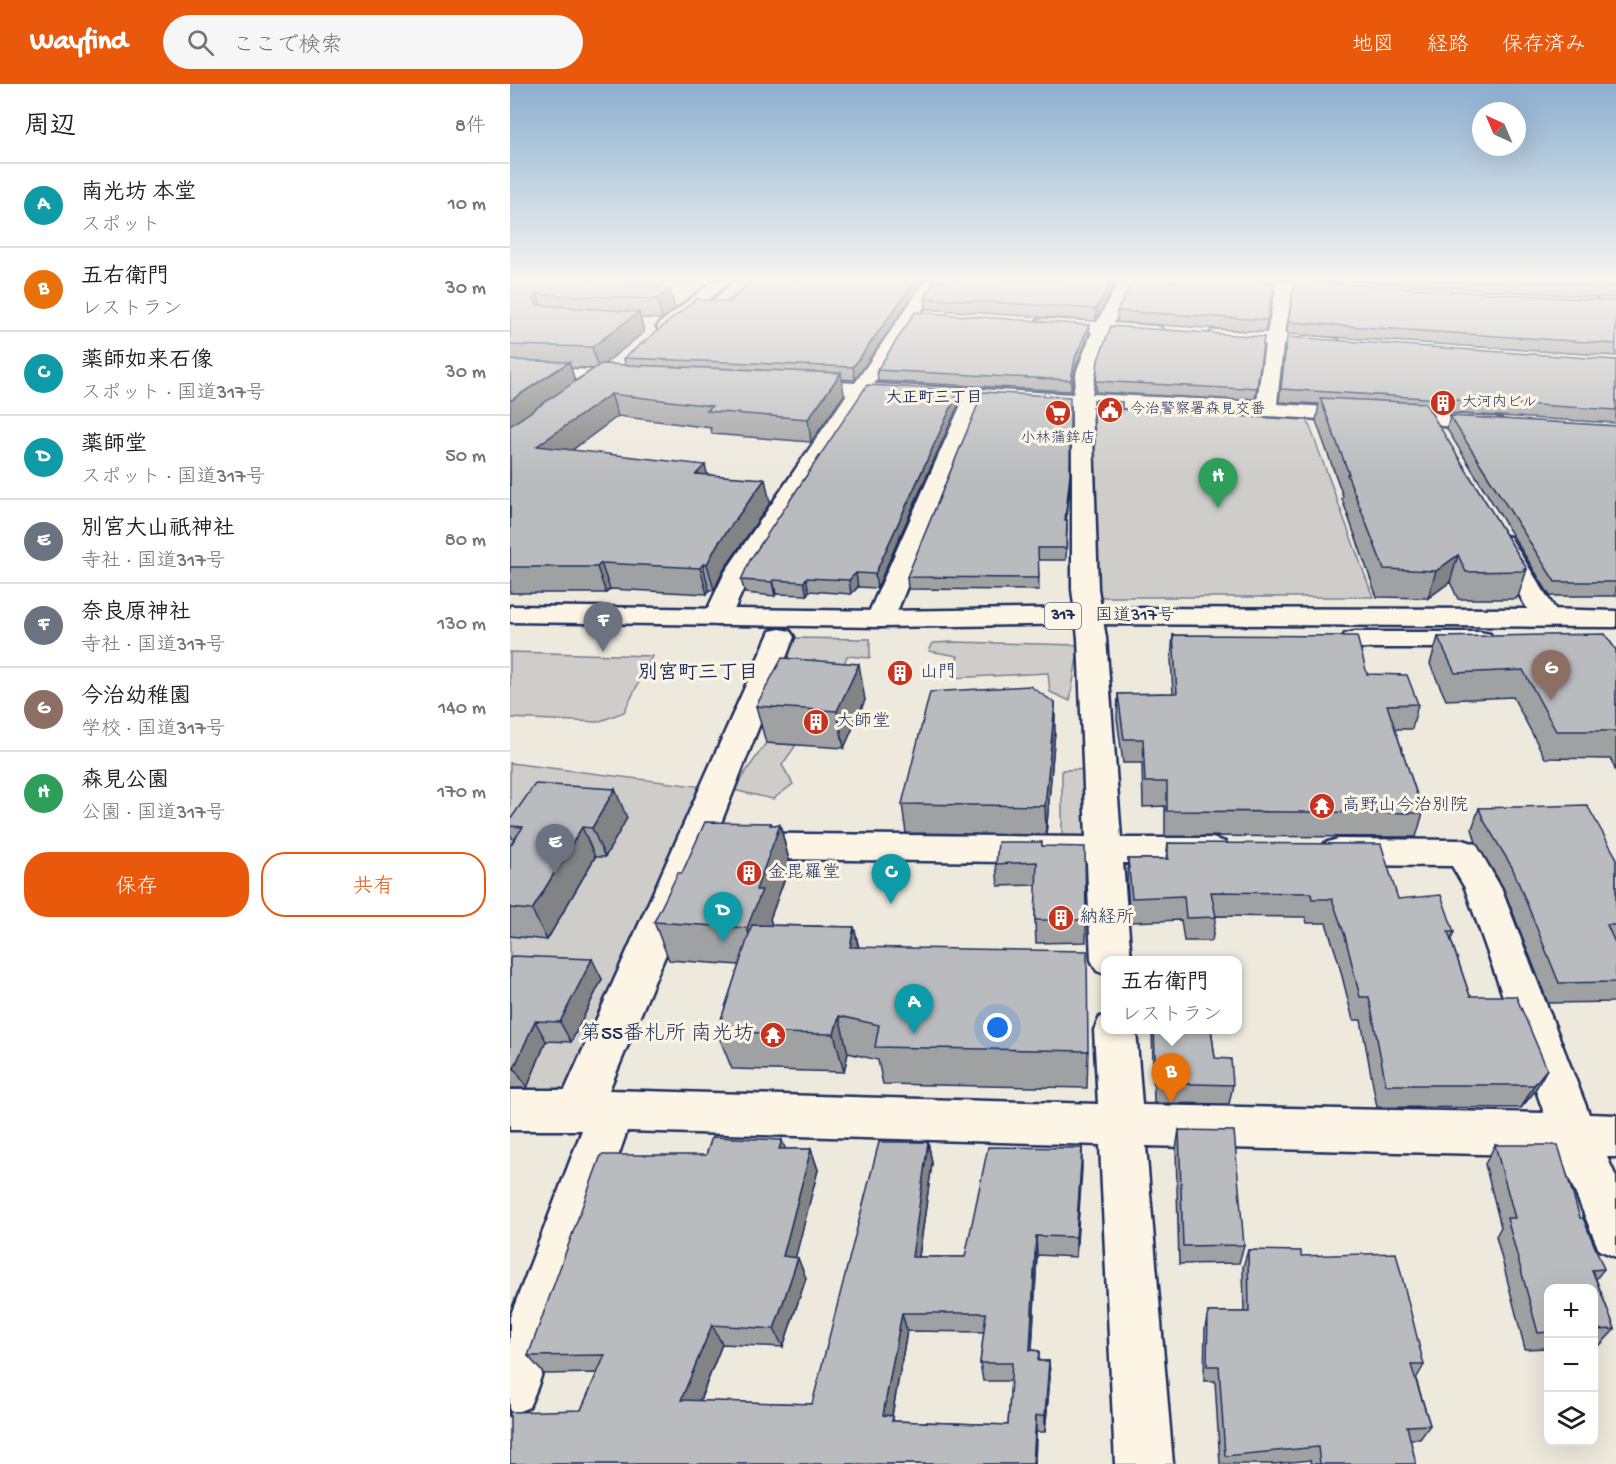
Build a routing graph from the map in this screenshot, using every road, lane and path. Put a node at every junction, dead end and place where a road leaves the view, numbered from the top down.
1 (891, 345) edge
2 (1096, 345) edge
3 (1274, 345) edge
4 (622, 362) edge
5 (510, 373) edge
6 (604, 376) junction
7 (651, 378) edge
8 (780, 385) edge
9 (862, 389) junction
10 (975, 394) junction
11 (576, 396) edge
12 (1082, 401) junction
13 (1266, 409) junction
14 (1510, 424) edge
15 (1487, 518) edge
16 (510, 614) edge
17 (718, 617) junction
18 (1546, 617) junction
19 (880, 619) junction
20 (1616, 619) edge
21 (1090, 627) junction
22 (510, 634) edge
23 (780, 636) junction
24 (1616, 641) edge
25 (694, 846) junction
26 (1103, 850) junction
27 (1247, 851) edge
28 (1307, 851) edge
29 (1111, 956) edge
30 (1115, 1034) edge
31 (510, 1110) edge
32 (595, 1110) junction
33 (1122, 1125) junction
34 (1596, 1136) edge
35 (1616, 1233) edge
36 (510, 1388) edge
37 (1143, 1464) edge

1 - 9 main road
2 - 12 main road
3 - 13 main road
4 - 6 main road
5 - 6 main road
6 - 7 main road
6 - 11 main road
8 - 9 main road
9 - 10 main road
9 - 17 main road
10 - 12 main road
10 - 19 main road
12 - 13 main road
12 - 21 main road
13 - 14 main road
15 - 18 main road
16 - 17 main road, 国道317号 / 317
17 - 19 main road, 国道317号 / 317
18 - 20 main road, 国道317号 / 317
18 - 21 main road, 国道317号 / 317
19 - 21 main road, 国道317号 / 317
21 - 23 main road, 国道317号 / 317
21 - 24 main road, 国道317号 / 317
21 - 26 main road
22 - 23 main road, 国道317号 / 317
23 - 25 main road
25 - 26 main road
25 - 32 main road
26 - 27 main road
26 - 29 main road
28 - 34 main road
30 - 33 main road
31 - 32 main road
32 - 33 main road
32 - 36 main road
33 - 34 main road
33 - 37 main road
34 - 35 main road

